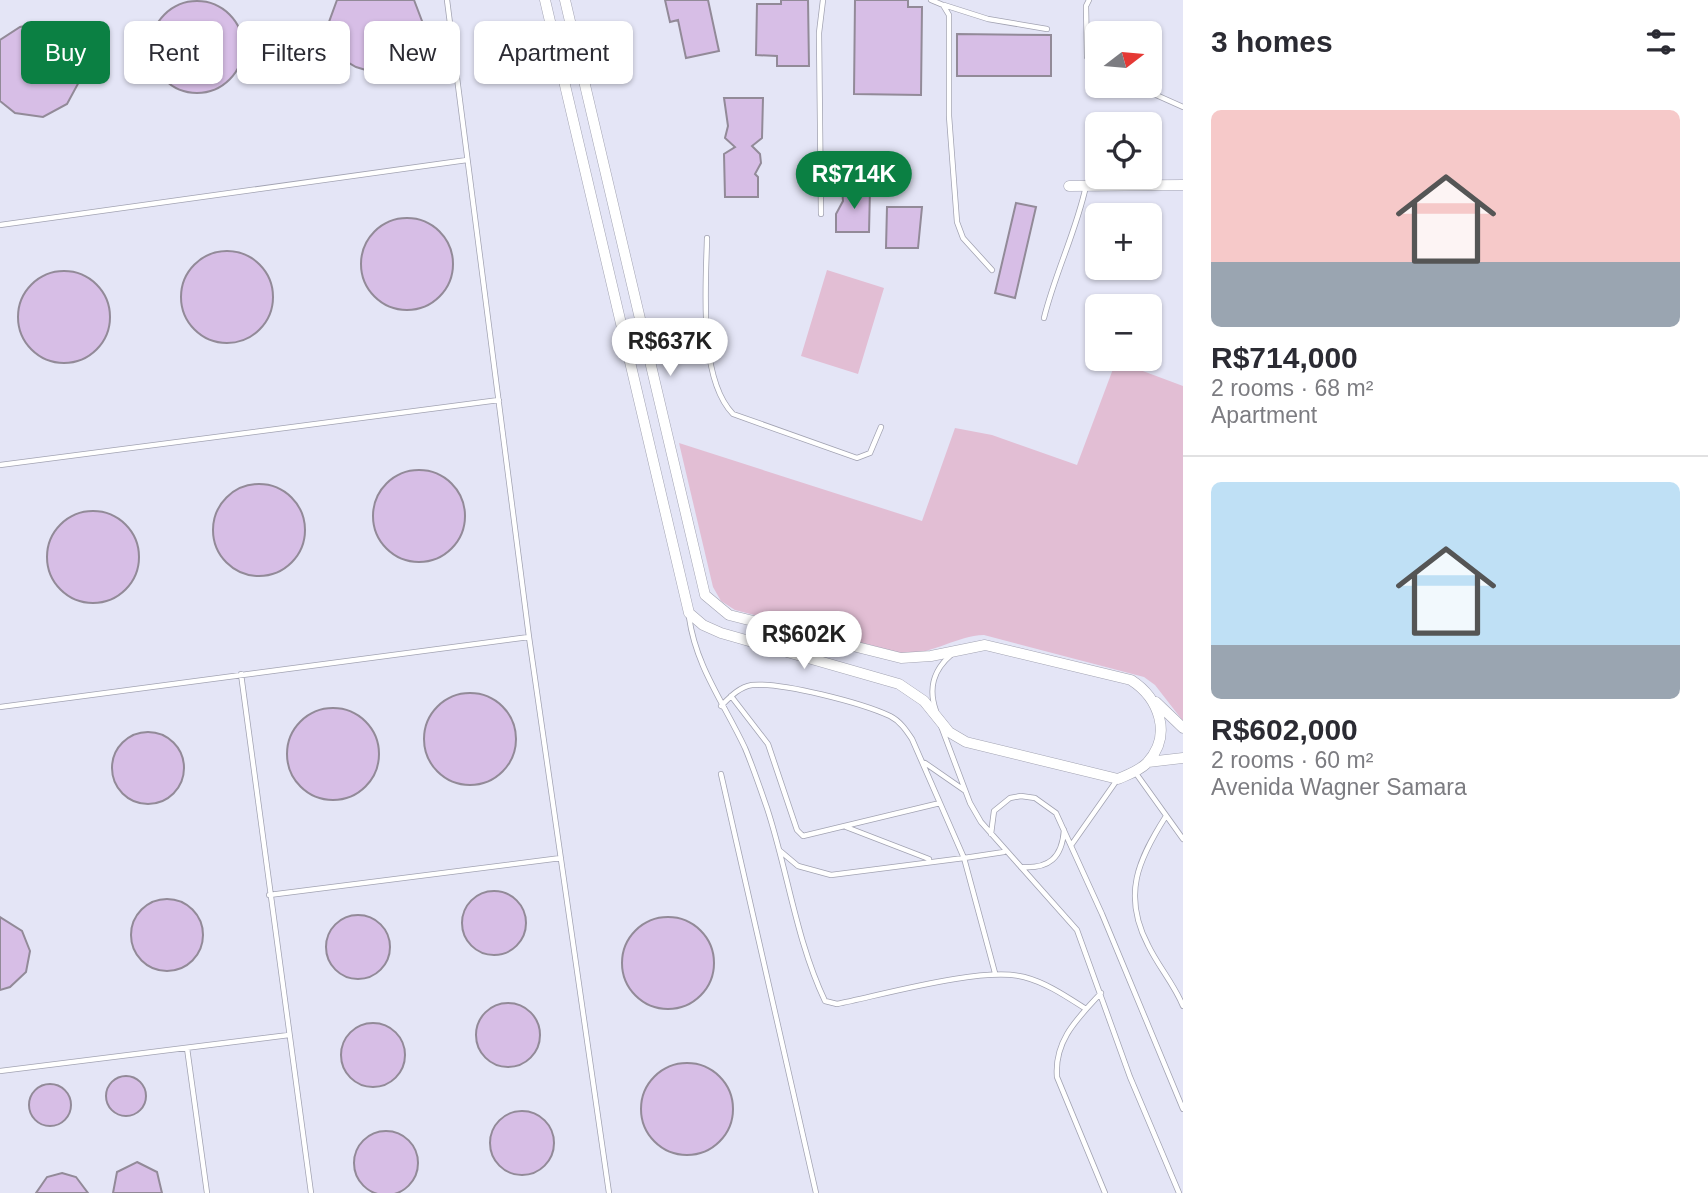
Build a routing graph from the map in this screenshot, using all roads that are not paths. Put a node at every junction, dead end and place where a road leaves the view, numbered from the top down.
1 (447, 0) edge
2 (545, 0) edge
3 (565, 0) edge
4 (823, 0) edge
5 (931, 0) edge
6 (1089, 0) edge
7 (943, 5) junction
8 (1087, 21) edge
9 (1047, 29) dead end
10 (1162, 98) edge
11 (1183, 107) edge
12 (467, 160) junction
13 (1162, 185) edge
14 (1183, 185) edge
15 (1069, 186) dead end
16 (1085, 186) edge
17 (1086, 189) edge
18 (821, 214) dead end
19 (0, 225) edge
20 (707, 238) dead end
21 (992, 270) dead end
22 (1044, 318) dead end
23 (499, 400) junction
24 (881, 427) dead end
25 (0, 465) edge
26 (689, 612) junction
27 (529, 637) junction
28 (955, 651) junction
29 (241, 674) junction
30 (731, 696) junction
31 (1154, 700) junction
32 (721, 706) junction
33 (0, 707) edge
34 (939, 721) junction
35 (1183, 728) edge
36 (1183, 758) edge
37 (923, 762) junction
38 (1148, 762) junction
39 (1135, 772) junction
40 (721, 774) dead end
41 (1118, 779) junction
42 (965, 791) junction
43 (940, 803) junction
44 (1167, 816) junction
45 (845, 827) junction
46 (1065, 828) junction
47 (991, 835) junction
48 (1183, 839) edge
49 (1071, 844) junction
50 (778, 848) junction
51 (1005, 852) junction
52 (561, 858) junction
53 (964, 858) junction
54 (932, 860) junction
55 (1020, 867) junction
56 (269, 895) junction
57 (995, 973) junction
58 (1101, 993) junction
59 (1183, 1006) edge
60 (1086, 1009) junction
61 (289, 1035) junction
62 (187, 1048) junction
63 (0, 1071) edge
64 (1183, 1109) edge
65 (207, 1193) edge
66 (311, 1193) edge
67 (609, 1193) edge
68 (816, 1193) edge
69 (1105, 1193) edge
70 (1179, 1193) edge

1 - 12 lane
2 - 26 street
3 - 28 street
4 - 18 lane
5 - 7 lane
6 - 8 lane
7 - 9 lane
7 - 21 lane
10 - 11 lane
12 - 19 lane
12 - 23 lane
13 - 14 street
15 - 16 street
17 - 22 lane
20 - 24 lane
23 - 25 lane
23 - 27 lane
26 - 32 lane
26 - 34 street
27 - 29 lane
27 - 52 lane
28 - 31 street
28 - 34 lane
29 - 33 lane
29 - 56 lane
30 - 32 lane
30 - 37 lane
30 - 45 lane
31 - 35 street
31 - 38 street
32 - 50 lane
34 - 41 street
34 - 42 lane
36 - 38 street
37 - 42 lane
37 - 43 lane
38 - 39 street
39 - 41 street
39 - 44 lane
40 - 68 lane
41 - 49 lane
42 - 47 lane
43 - 45 lane
43 - 53 lane
44 - 48 lane
44 - 59 lane
45 - 54 lane
46 - 47 lane
46 - 49 lane
46 - 55 lane
47 - 51 lane
49 - 64 lane
50 - 54 lane
50 - 57 lane
51 - 53 lane
51 - 55 lane
52 - 56 lane
52 - 67 lane
53 - 54 lane
53 - 57 lane
55 - 58 lane
56 - 61 lane
57 - 60 lane
58 - 60 lane
58 - 70 lane
60 - 69 lane
61 - 62 lane
61 - 66 lane
62 - 63 lane
62 - 65 lane

